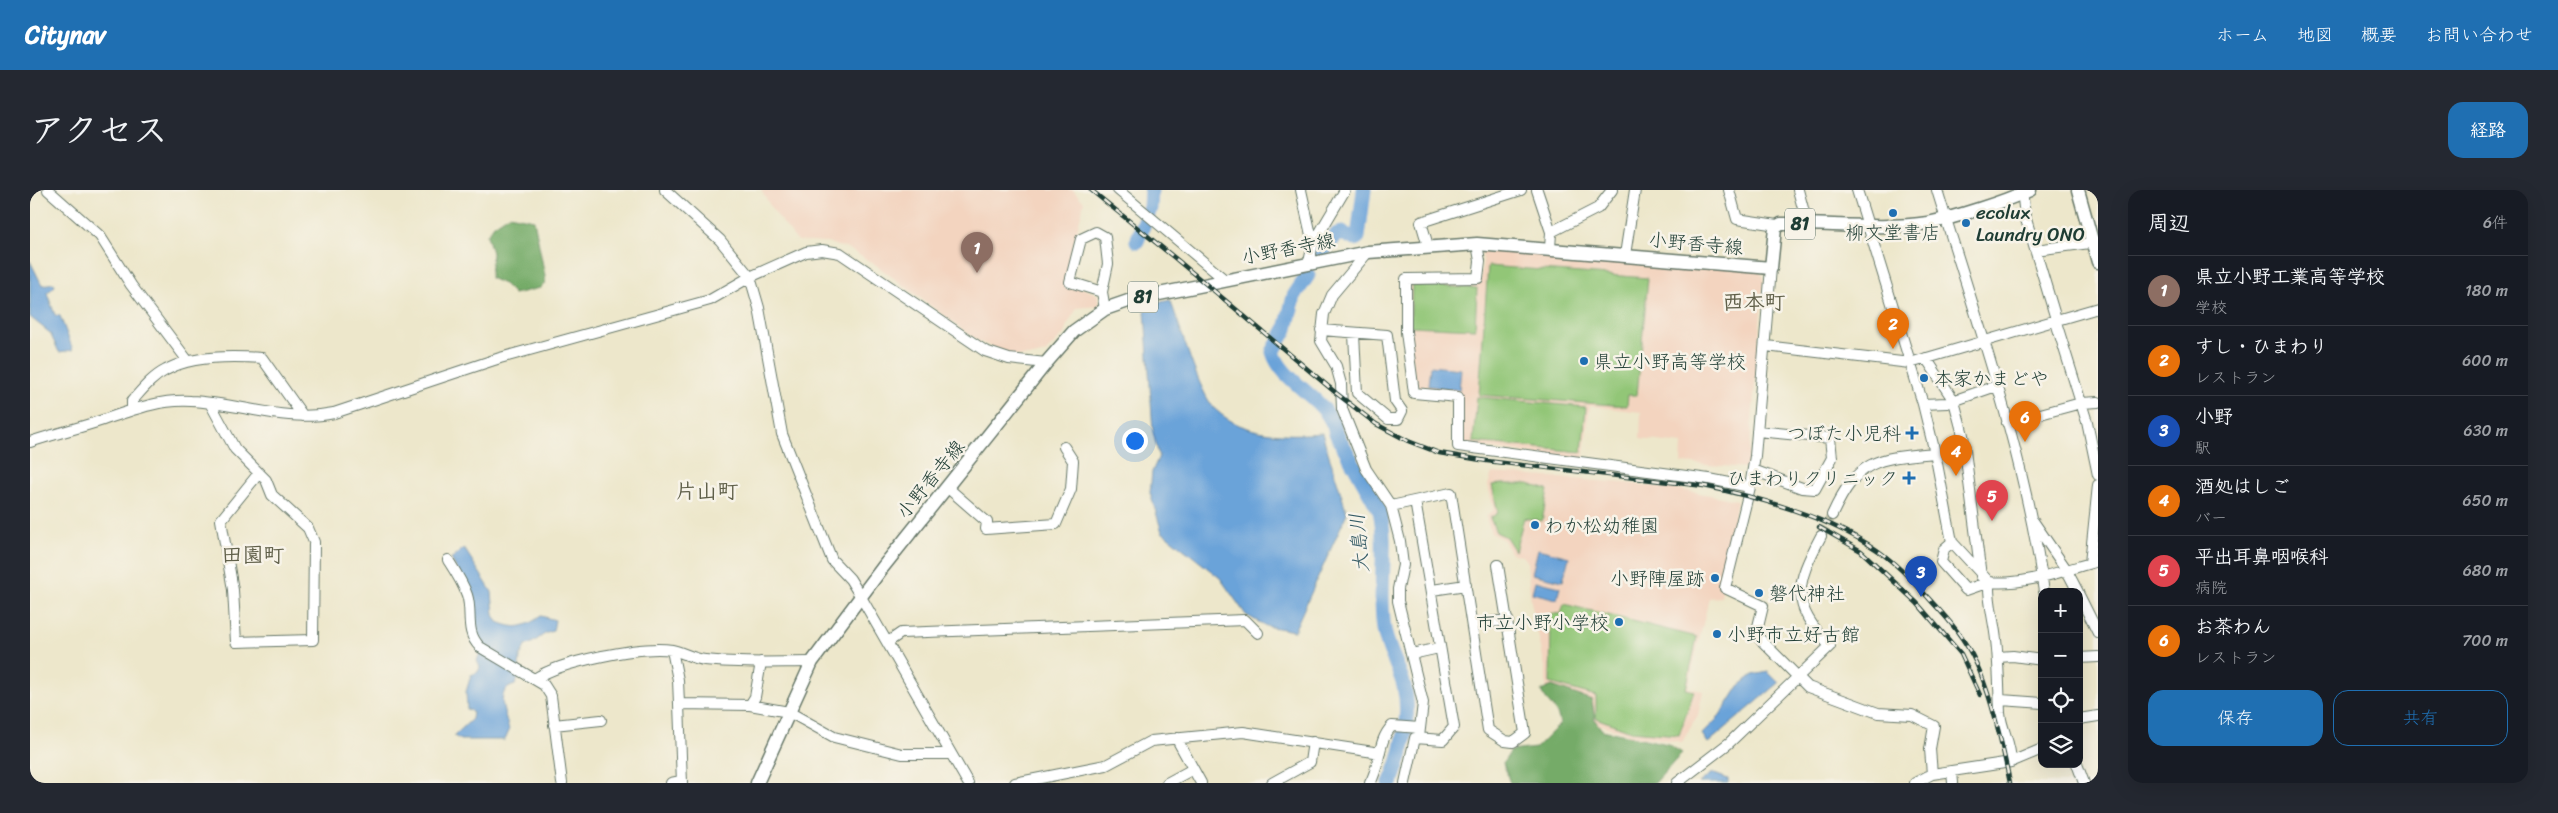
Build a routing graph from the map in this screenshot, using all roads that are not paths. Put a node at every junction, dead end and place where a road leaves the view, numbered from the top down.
1 (48, 190) edge
2 (665, 190) edge
3 (1118, 190) edge
4 (1301, 190) edge
5 (1345, 190) edge
6 (1521, 190) edge
7 (1537, 190) edge
8 (1612, 190) edge
9 (1635, 190) edge
10 (1729, 190) edge
11 (1798, 190) edge
12 (1857, 190) edge
13 (1937, 190) edge
14 (2078, 190) edge
15 (2025, 191) edge
16 (1945, 218) junction
17 (1807, 223) junction
18 (1867, 224) junction
19 (1777, 225) junction
20 (1551, 232) junction
21 (2095, 242) edge
22 (1313, 244) junction
23 (1477, 244) junction
24 (1428, 246) junction
25 (1550, 249) junction
26 (2035, 250) junction
27 (1368, 252) junction
28 (1625, 255) junction
29 (1308, 262) junction
30 (2098, 262) edge
31 (1771, 268) junction
32 (750, 277) junction
33 (1225, 280) junction
34 (1102, 292) junction
35 (2098, 308) edge
36 (1105, 309) junction
37 (2056, 319) junction
38 (1322, 330) junction
39 (1354, 334) junction
40 (1983, 341) junction
41 (1766, 346) junction
42 (1926, 358) junction
43 (188, 362) junction
44 (1046, 363) junction
45 (1910, 363) junction
46 (1996, 386) junction
47 (1954, 402) junction
48 (2098, 402) edge
49 (210, 403) junction
50 (2081, 403) junction
51 (1923, 404) junction
52 (132, 409) junction
53 (303, 416) junction
54 (2007, 423) junction
55 (1758, 431) junction
56 (30, 442) edge
57 (1064, 447) dead end
58 (1936, 453) junction
59 (1753, 470) junction
60 (259, 474) junction
61 (2098, 475) edge
62 (2098, 484) edge
63 (1750, 487) junction
64 (948, 488) junction
65 (1415, 501) junction
66 (1391, 506) junction
67 (1832, 515) tunnel mouth
68 (2030, 518) junction
69 (1821, 536) tunnel mouth
70 (1952, 542) junction
71 (448, 560) dead end
72 (2094, 562) edge
73 (1498, 565) dead end
74 (2066, 569) junction
75 (2042, 576) junction
76 (1985, 579) junction
77 (1466, 585) junction
78 (2044, 588) edge
79 (2076, 588) edge
80 (1432, 590) junction
81 (861, 597) junction
82 (2083, 603) edge
83 (1508, 620) junction
84 (1473, 624) junction
85 (1258, 633) dead end
86 (2098, 633) edge
87 (888, 642) junction
88 (1439, 648) junction
89 (672, 650) junction
90 (1412, 654) junction
91 (1998, 657) junction
92 (2098, 657) edge
93 (2083, 658) edge
94 (2038, 659) edge
95 (761, 662) junction
96 (812, 662) junction
97 (530, 677) junction
98 (1800, 677) junction
99 (2001, 700) junction
100 (2038, 703) edge
101 (679, 704) junction
102 (750, 705) junction
103 (788, 712) junction
104 (2098, 716) edge
105 (2083, 718) edge
106 (601, 720) dead end
107 (554, 725) junction
108 (1420, 733) junction
109 (1178, 738) junction
110 (1312, 742) junction
111 (2038, 751) edge
112 (1380, 753) junction
113 (950, 754) junction
114 (2011, 762) junction
115 (2078, 768) edge
116 (1193, 769) junction
117 (1932, 774) junction
118 (1953, 778) edge
119 (1030, 781) edge
120 (678, 782) edge
121 (562, 783) edge
122 (757, 783) edge
123 (968, 783) edge
124 (1015, 783) edge
125 (1167, 783) edge
126 (1201, 783) edge
127 (1272, 783) edge
128 (1370, 783) edge
129 (1405, 783) edge
130 (1677, 783) edge
131 (1915, 783) edge
132 (2084, 783) edge

1 - 43 street
2 - 32 street
3 - 33 street
4 - 22 street
5 - 22 street
6 - 24 street
7 - 20 street
8 - 20 street
9 - 28 street
10 - 19 street
11 - 17 street
12 - 18 street
13 - 16 street
14 - 21 main road
15 - 16 main road, 81
15 - 26 street
16 - 18 main road, 81
16 - 40 street
17 - 18 main road, 81
17 - 19 main road, 81
18 - 45 street
19 - 31 main road, 81
20 - 25 street
21 - 26 street
21 - 30 main road
22 - 29 street
23 - 24 main road, 小野香寺線 / 81
23 - 25 main road, 小野香寺線 / 81
23 - 63 street
24 - 27 main road, 小野香寺線 / 81
25 - 28 main road, 小野香寺線 / 81
26 - 37 street
27 - 29 main road, 小野香寺線 / 81
27 - 38 street
28 - 31 main road, 小野香寺線 / 81
29 - 33 main road, 小野香寺線 / 81
31 - 41 street
32 - 44 street
32 - 53 street
32 - 81 street
33 - 36 main road, 小野香寺線 / 81
34 - 34 street
34 - 36 street
35 - 37 street
36 - 44 main road, 小野香寺線 / 81
37 - 40 street
37 - 50 street
38 - 39 street
38 - 66 street
39 - 39 street
40 - 42 street
40 - 46 street
41 - 45 street
41 - 55 street
42 - 45 street
42 - 47 street
43 - 52 street
43 - 53 street
44 - 64 main road, 小野香寺線 / 81
45 - 51 street
46 - 47 street
46 - 54 street
47 - 51 street
47 - 76 street
48 - 50 street
49 - 52 street
49 - 53 street
49 - 60 street
50 - 54 street
50 - 61 street
51 - 58 street
52 - 56 street
54 - 68 street
55 - 59 street
55 - 59 street
57 - 64 street
58 - 67 street
58 - 70 street
59 - 63 street
60 - 60 street
62 - 72 street
63 - 98 street
64 - 81 main road, 小野香寺線 / 81
65 - 66 street
65 - 77 street
65 - 80 street
66 - 90 street
68 - 74 street
68 - 75 street
69 - 98 street
70 - 76 street
70 - 76 street
71 - 97 street
72 - 74 street
73 - 83 street
74 - 75 street
74 - 79 street
75 - 76 street
75 - 78 street
76 - 91 street
77 - 80 street
77 - 84 street
80 - 88 street
81 - 87 street
81 - 96 main road, 小野香寺線 / 81
82 - 86 street
83 - 84 street
83 - 84 street
85 - 87 street
87 - 113 street
88 - 90 street
88 - 108 street
89 - 95 street
89 - 97 street
89 - 101 street
90 - 108 street
91 - 94 street
91 - 99 street
92 - 93 street
95 - 96 street
95 - 102 street
96 - 103 main road, 小野香寺線 / 81
97 - 107 street
98 - 117 street
98 - 130 street
99 - 100 street
99 - 114 street
101 - 102 street
101 - 120 street
102 - 103 street
103 - 113 street
103 - 122 main road, 小野香寺線 / 81
104 - 105 street
106 - 107 street
107 - 121 street
108 - 112 street
108 - 129 street
109 - 110 street
109 - 116 street
109 - 119 street
110 - 112 street
110 - 127 street
111 - 114 street
112 - 128 street
113 - 123 street
114 - 118 street
115 - 132 street
116 - 125 street
116 - 126 street
117 - 118 street
117 - 131 street
119 - 124 street

